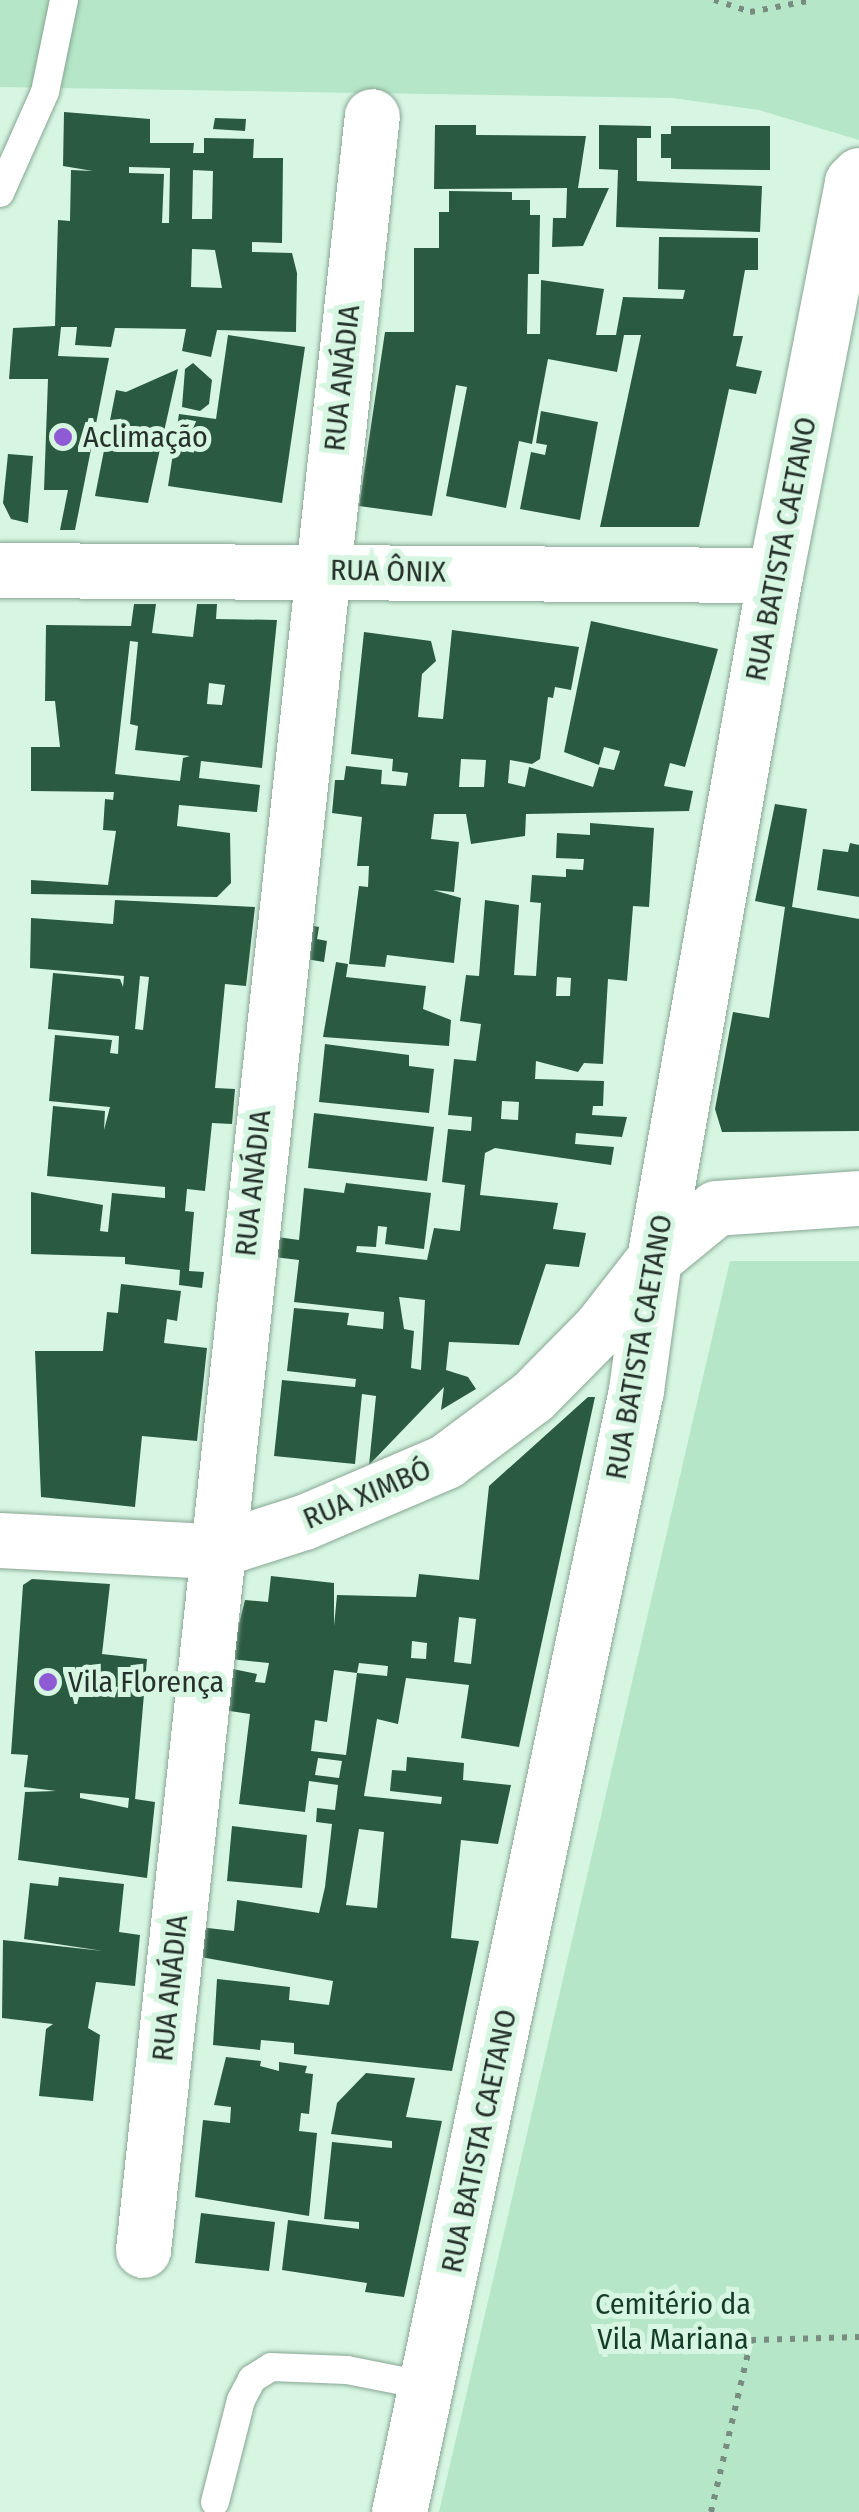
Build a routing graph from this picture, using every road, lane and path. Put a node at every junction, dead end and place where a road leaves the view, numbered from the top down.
1 (64, 0) edge
2 (714, 0) edge
3 (813, 0) edge
4 (372, 116) dead end
5 (857, 176) edge
6 (0, 194) edge
7 (0, 570) edge
8 (318, 571) junction
9 (775, 575) junction
10 (859, 1198) edge
11 (654, 1259) junction
12 (0, 1540) edge
13 (213, 1551) junction
14 (143, 2250) dead end
15 (859, 2336) edge
16 (428, 2386) junction
17 (212, 2509) edge
18 (399, 2512) edge
19 (711, 2512) edge

1 - 6 lane
2 - 3 path
4 - 8 street, RUA ANÁDIA
5 - 9 street, RUA BATISTA CAETANO
7 - 8 street, RUA ÔNIX
8 - 9 street, RUA ÔNIX
8 - 13 street, RUA ANÁDIA
9 - 11 street, RUA BATISTA CAETANO
10 - 11 street, RUA XIMBÓ
11 - 13 street, RUA XIMBÓ
11 - 16 street, RUA BATISTA CAETANO
12 - 13 street, RUA XIMBÓ
13 - 14 street, RUA ANÁDIA
15 - 19 path
16 - 17 lane
16 - 18 street, RUA BATISTA CAETANO

